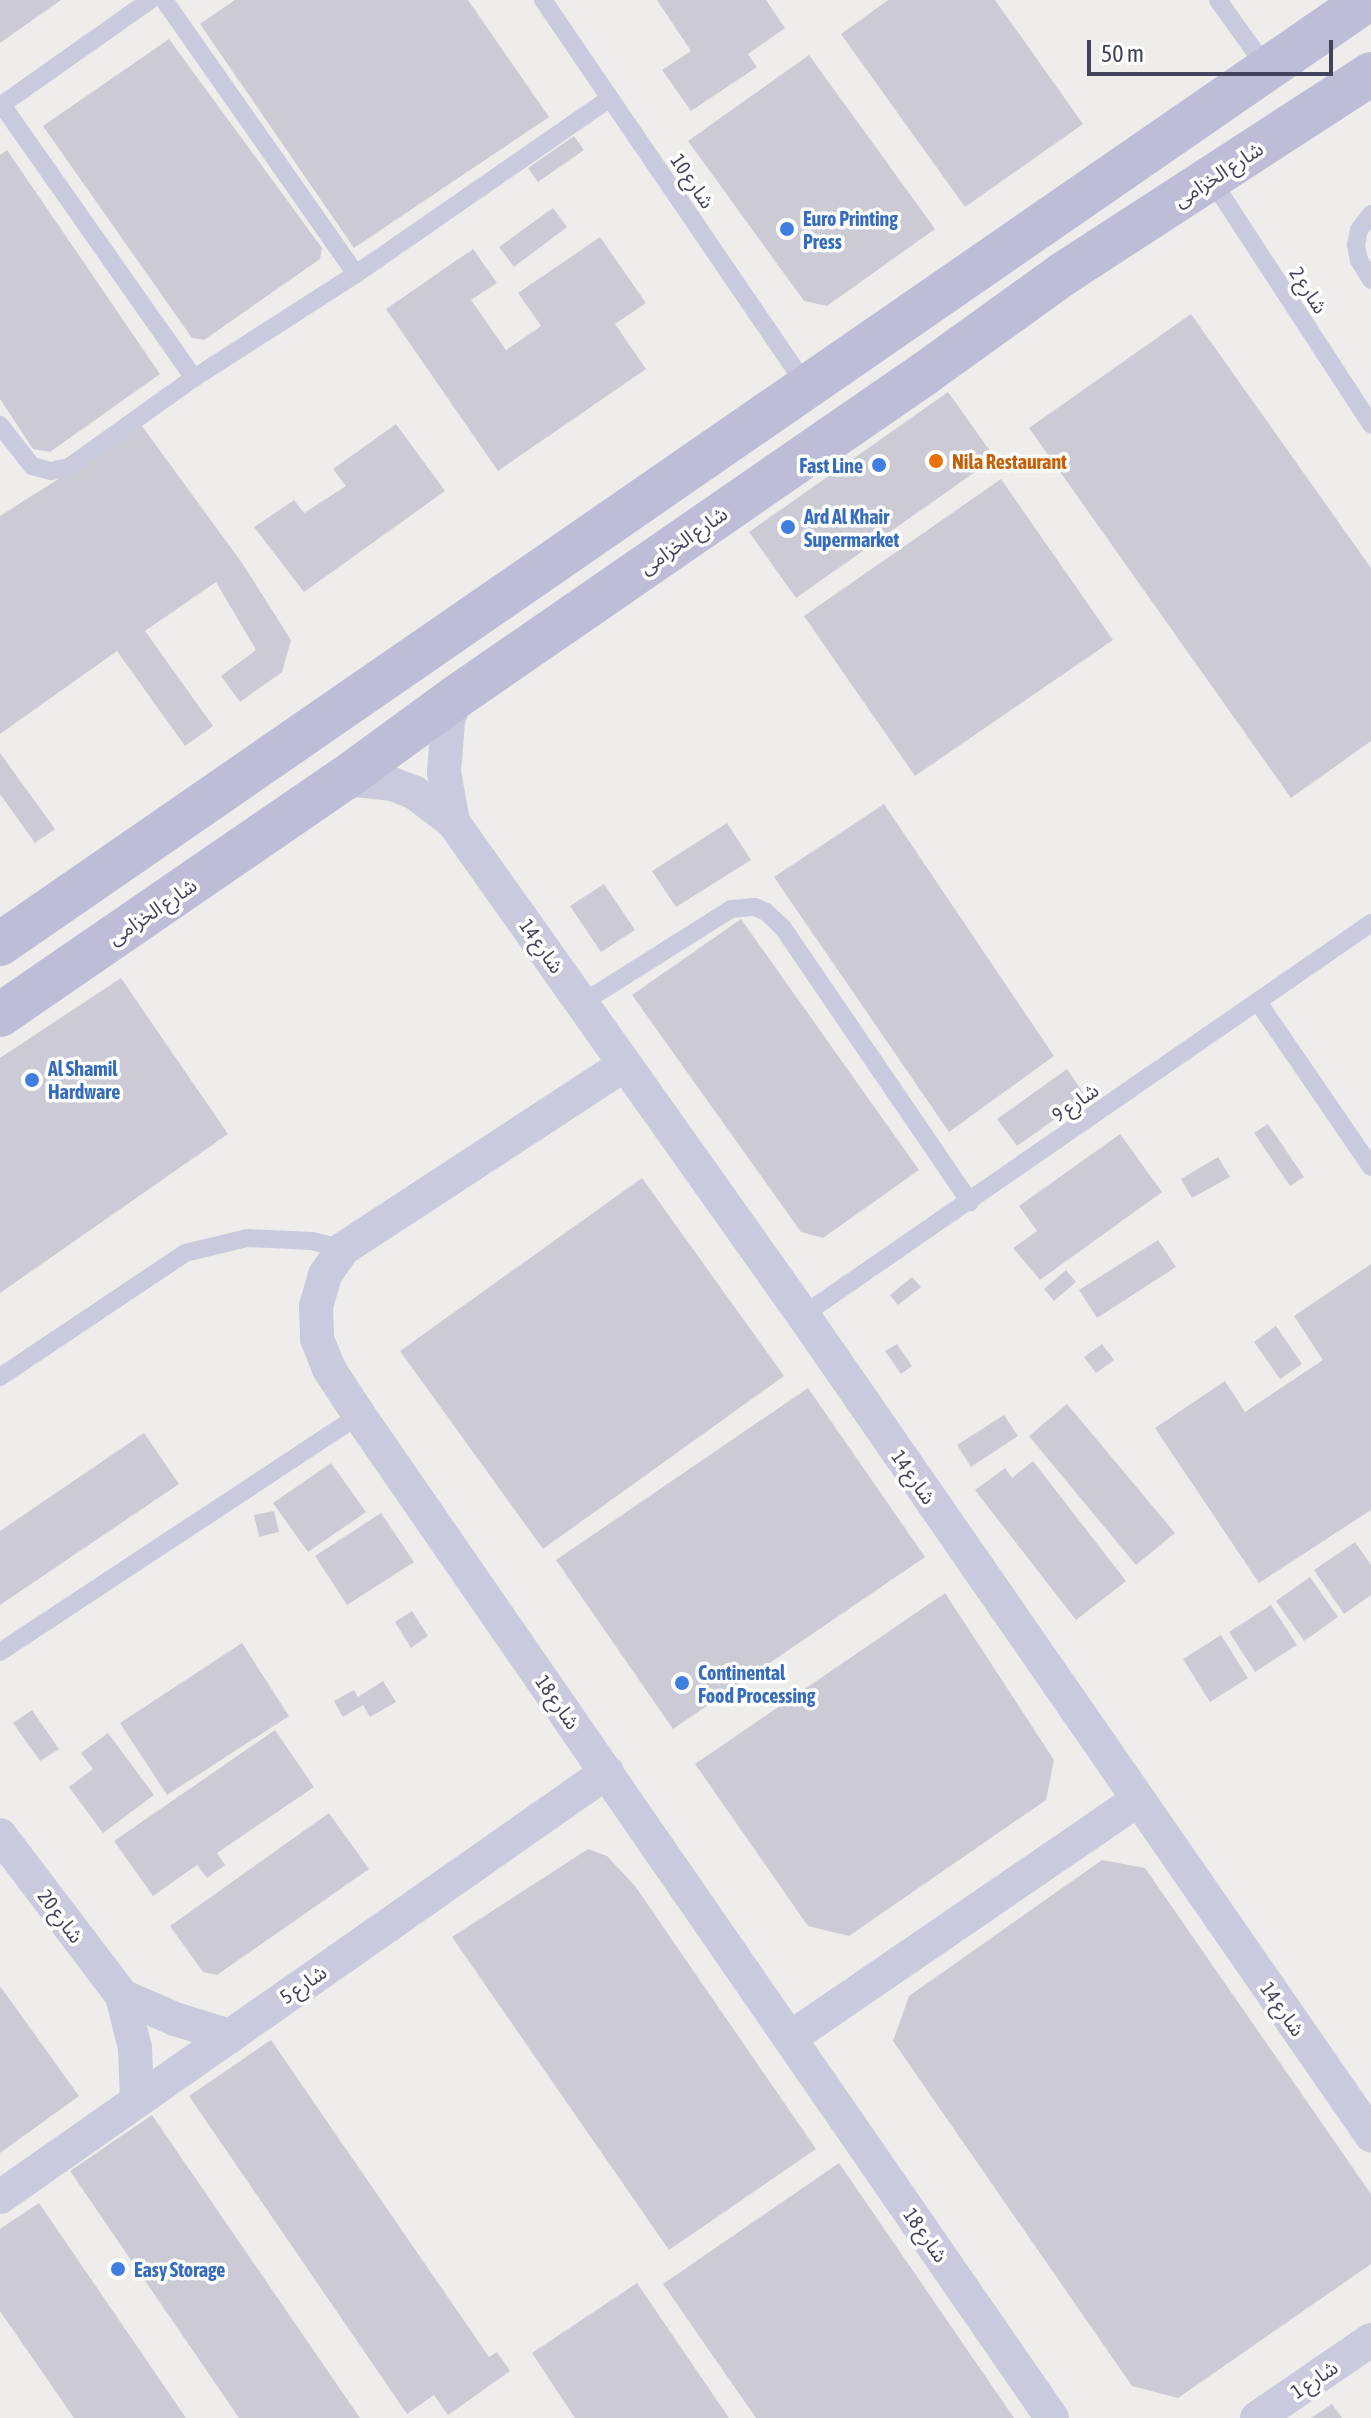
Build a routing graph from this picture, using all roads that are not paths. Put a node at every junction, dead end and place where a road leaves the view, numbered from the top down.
1 (150, 0) edge
2 (164, 0) edge
3 (543, 0) edge
4 (1218, 0) edge
5 (1367, 0) edge
6 (1268, 70) junction
7 (1371, 74) edge
8 (610, 98) junction
9 (1, 105) edge
10 (1211, 179) junction
11 (1371, 214) edge
12 (1048, 222) junction
13 (356, 274) junction
14 (1371, 280) edge
15 (924, 374) junction
16 (194, 378) junction
17 (807, 387) junction
18 (1371, 424) edge
19 (0, 425) edge
20 (456, 697) junction
21 (344, 779) junction
22 (453, 822) junction
23 (1371, 923) edge
24 (0, 944) edge
25 (1258, 1002) junction
26 (582, 1003) junction
27 (0, 1015) edge
28 (624, 1065) junction
29 (1371, 1167) edge
30 (970, 1202) junction
31 (343, 1249) junction
32 (803, 1315) junction
33 (0, 1377) edge
34 (359, 1415) junction
35 (0, 1652) edge
36 (607, 1772) junction
37 (1137, 1800) junction
38 (0, 1835) edge
39 (122, 1996) junction
40 (230, 2036) junction
41 (790, 2038) junction
42 (137, 2101) junction
43 (1371, 2135) edge
44 (0, 2197) edge
45 (1371, 2340) edge
46 (1052, 2418) edge
47 (1257, 2418) edge

1 - 9 lane
2 - 13 lane
3 - 8 lane, شارع 10
4 - 6 lane
5 - 6 street
6 - 12 street
7 - 10 street, شارع الخزامى
8 - 13 lane
8 - 17 lane, شارع 10
9 - 16 lane
10 - 15 street, شارع الخزامى
10 - 18 lane, شارع 2
11 - 14 lane
12 - 15 street
12 - 17 street
13 - 16 lane
15 - 20 street, شارع الخزامى
16 - 19 lane
17 - 24 street
20 - 21 street, شارع الخزامى
20 - 22 street, شارع 14
21 - 22 street, شارع 14
21 - 27 street, شارع الخزامى
22 - 26 street, شارع 14
23 - 25 lane, شارع 9
25 - 29 lane
25 - 30 lane, شارع 9
26 - 28 street, شارع 14
26 - 30 lane
28 - 31 street, شارع 18
28 - 32 street, شارع 14
30 - 32 lane, شارع 9
31 - 33 lane
31 - 34 street, شارع 18
32 - 37 street, شارع 14
34 - 35 lane
34 - 36 street, شارع 18
36 - 40 street, شارع 5
36 - 41 street, شارع 18
37 - 41 street
37 - 43 street, شارع 14
38 - 39 street, شارع 20
39 - 40 street, شارع 20
39 - 42 street, شارع 20
40 - 42 street, شارع 5
41 - 46 street, شارع 18
42 - 44 street, شارع 5
45 - 47 street, شارع 1

